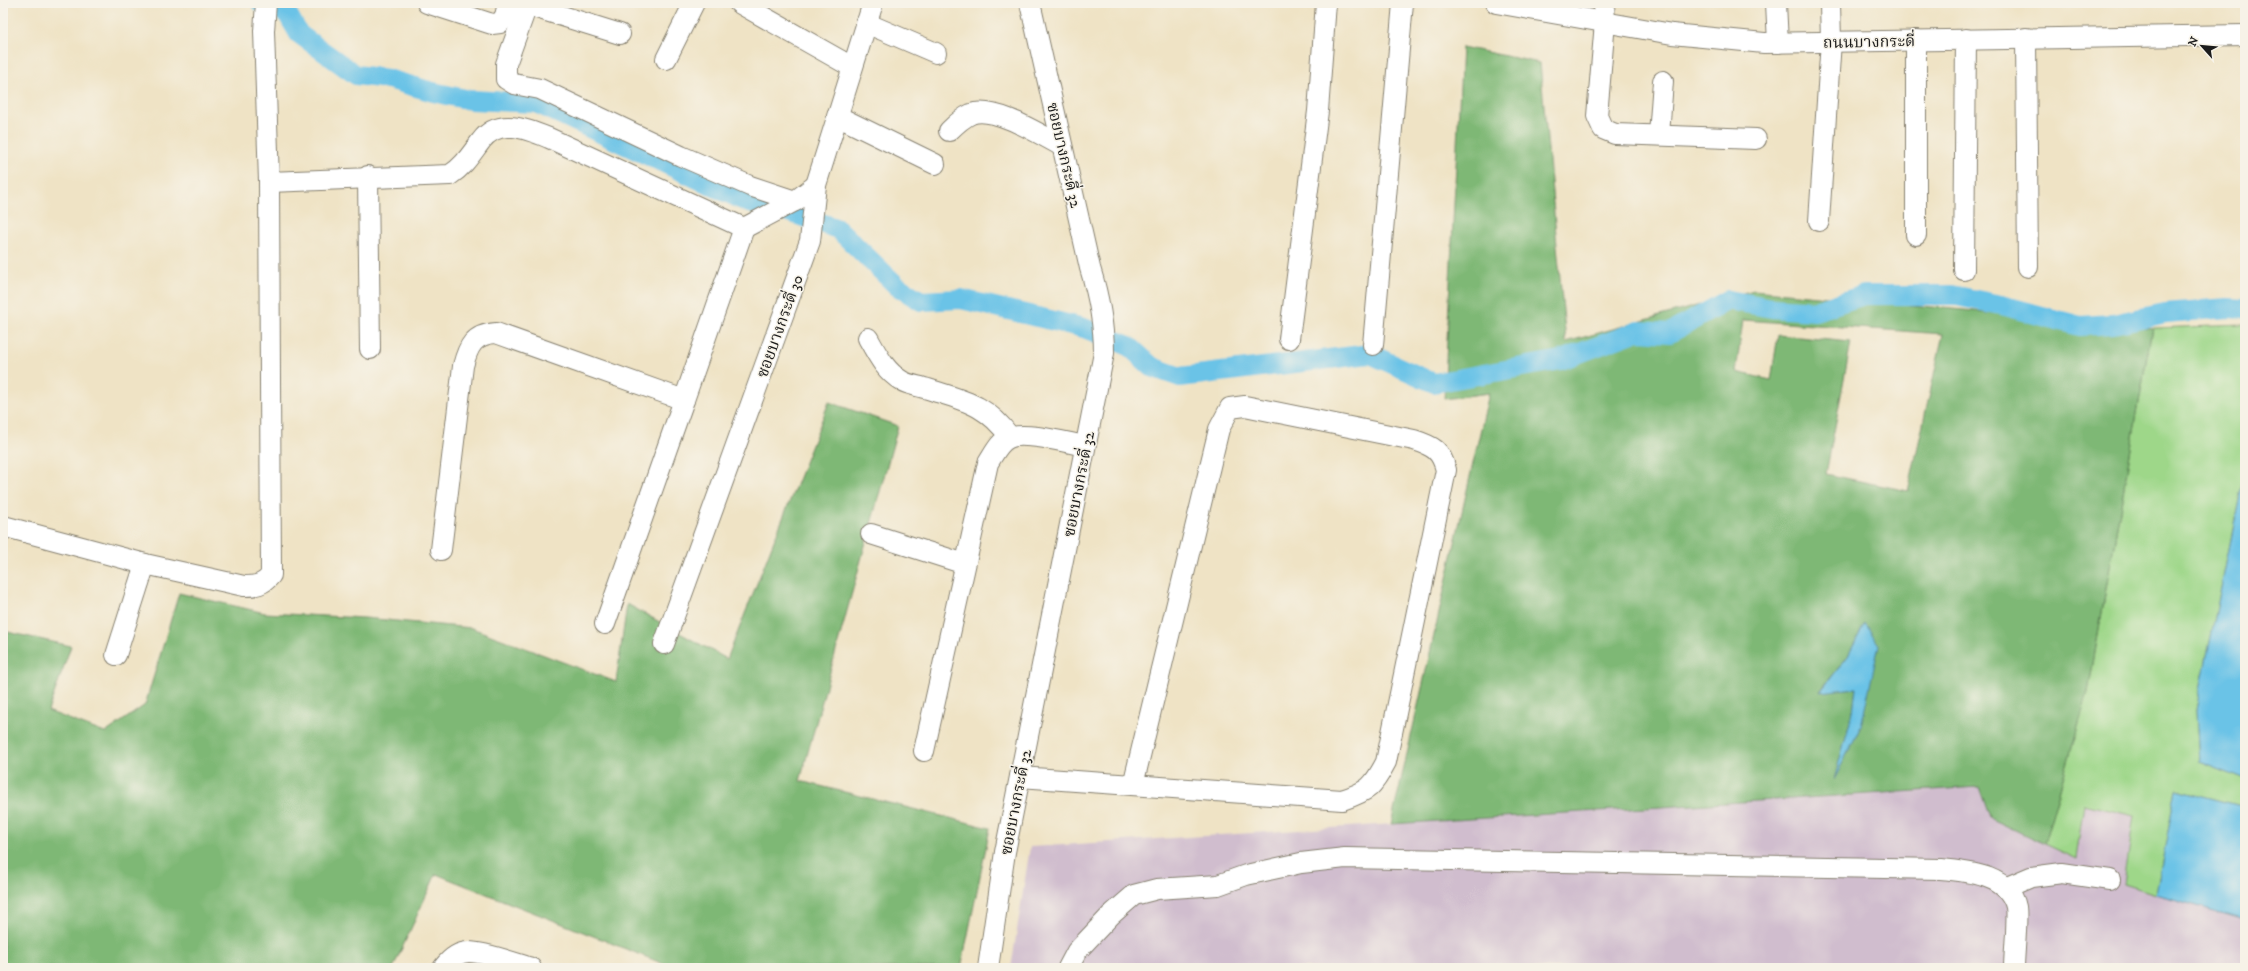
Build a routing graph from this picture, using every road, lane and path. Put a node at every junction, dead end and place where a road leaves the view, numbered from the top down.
1 (266, 3) edge
2 (427, 3) edge
3 (694, 3) edge
4 (739, 3) edge
5 (873, 3) edge
6 (1030, 3) edge
7 (1326, 3) edge
8 (1403, 3) edge
9 (1496, 3) edge
10 (1776, 3) edge
11 (1830, 3) edge
12 (521, 4) edge
13 (1604, 13) edge
14 (866, 23) junction
15 (620, 34) dead end
16 (2245, 35) edge
17 (2026, 38) junction
18 (1966, 39) junction
19 (1916, 40) junction
20 (1831, 41) junction
21 (1778, 43) junction
22 (936, 53) dead end
23 (666, 59) dead end
24 (852, 67) junction
25 (1663, 81) dead end
26 (837, 116) junction
27 (949, 131) dead end
28 (1659, 135) junction
29 (1756, 139) dead end
30 (1062, 146) junction
31 (935, 164) dead end
32 (368, 176) junction
33 (268, 182) junction
34 (816, 185) junction
35 (795, 201) junction
36 (1819, 221) dead end
37 (744, 228) junction
38 (1916, 235) dead end
39 (2028, 267) dead end
40 (1964, 270) dead end
41 (868, 338) dead end
42 (1289, 339) dead end
43 (1374, 345) dead end
44 (370, 348) dead end
45 (684, 400) junction
46 (1010, 437) junction
47 (1085, 446) junction
48 (3, 526) edge
49 (871, 534) dead end
50 (441, 550) dead end
51 (145, 564) junction
52 (965, 564) junction
53 (605, 624) dead end
54 (664, 644) dead end
55 (116, 655) dead end
56 (924, 751) dead end
57 (1020, 777) junction
58 (1133, 785) junction
59 (2110, 880) dead end
60 (2006, 888) junction
61 (443, 968) edge
62 (531, 968) edge
63 (988, 968) edge
64 (1068, 968) edge
65 (2014, 968) edge

1 - 33 street
2 - 12 street
3 - 23 street
4 - 24 street
5 - 14 street, ซอยบางกระดี่ 30
6 - 30 street, ซอยบางกระดี่ 32
7 - 42 street
8 - 43 street
9 - 13 street, ถนนบางกระดี่
10 - 21 street
11 - 20 street
12 - 15 street
12 - 35 street
13 - 21 street, ถนนบางกระดี่
13 - 28 street
14 - 22 street
14 - 24 street, ซอยบางกระดี่ 30
16 - 17 street, ถนนบางกระดี่
17 - 18 street, ถนนบางกระดี่
17 - 39 street
18 - 19 street, ถนนบางกระดี่
18 - 40 street
19 - 20 street, ถนนบางกระดี่
19 - 38 street
20 - 21 street, ถนนบางกระดี่
20 - 36 street
24 - 26 street, ซอยบางกระดี่ 30
25 - 28 street
26 - 31 street
26 - 34 street, ซอยบางกระดี่ 30
27 - 30 street
28 - 29 street
30 - 47 street, ซอยบางกระดี่ 32
32 - 33 street
32 - 37 street
32 - 44 street
33 - 51 street
34 - 35 street
34 - 54 street, ซอยบางกระดี่ 30
35 - 37 street
37 - 45 street
41 - 46 street
45 - 50 street
45 - 53 street
46 - 47 street
46 - 52 street
47 - 57 street, ซอยบางกระดี่ 32
48 - 51 street
49 - 52 street
51 - 55 street
52 - 56 street
57 - 58 street
57 - 63 street, ซอยบางกระดี่ 32
58 - 58 street
59 - 60 street
60 - 64 street
60 - 65 street
61 - 62 street

